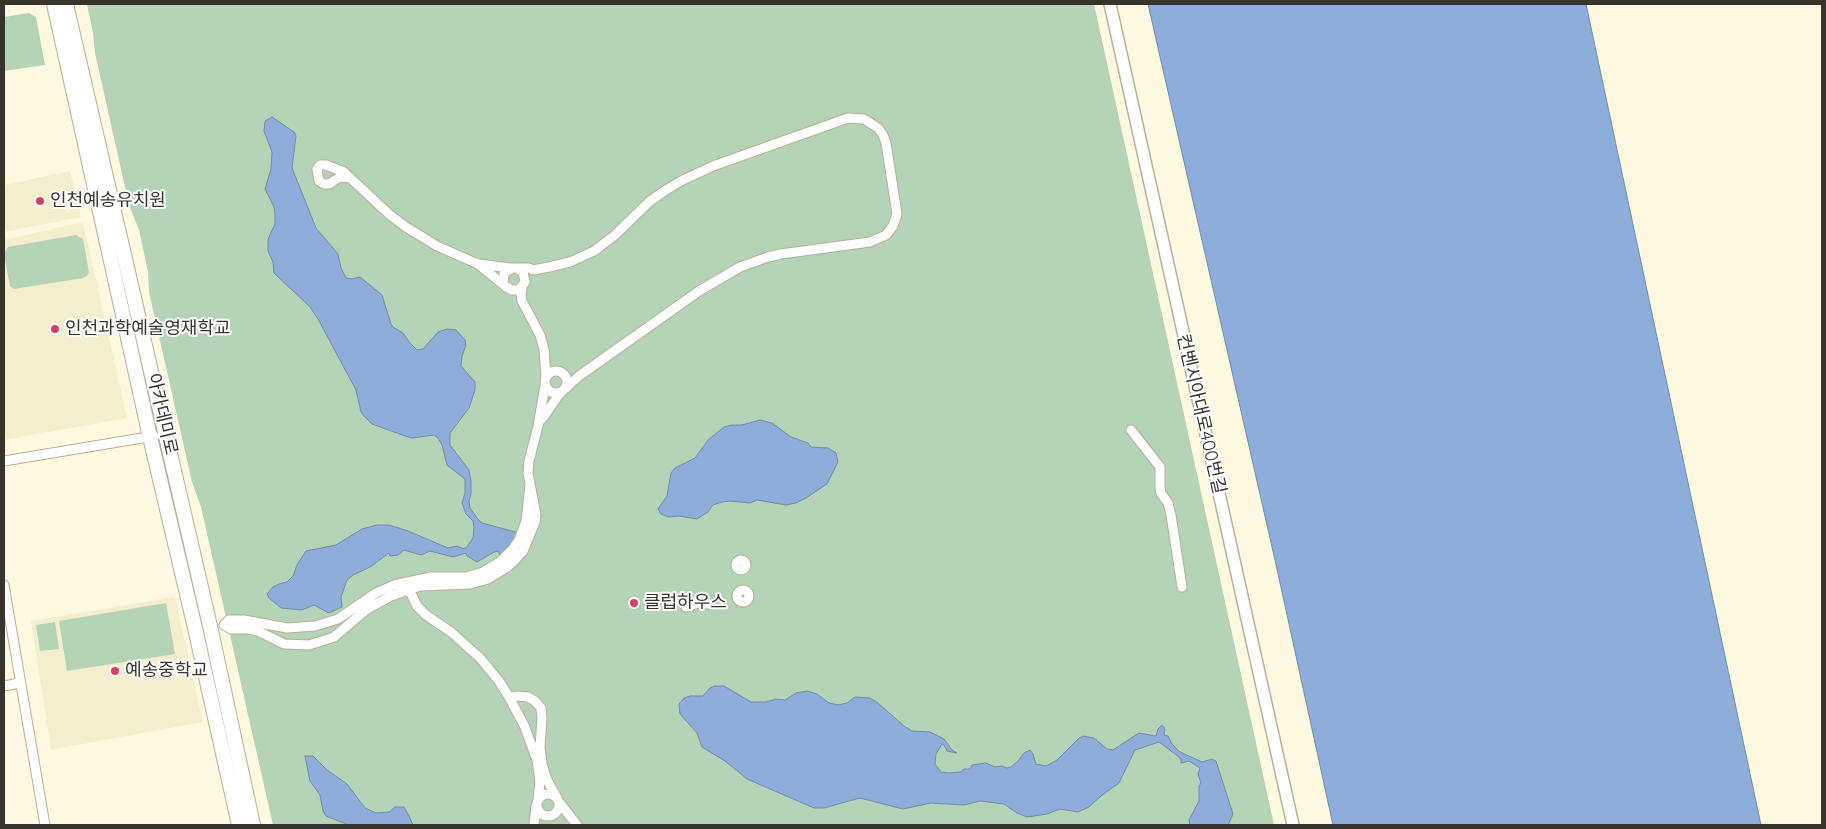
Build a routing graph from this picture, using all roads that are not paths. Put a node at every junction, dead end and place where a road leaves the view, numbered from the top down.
1 (54, 4) edge
2 (66, 4) edge
3 (1110, 4) edge
4 (350, 178) dead end
5 (478, 264) junction
6 (513, 268) junction
7 (533, 270) junction
8 (524, 283) junction
9 (507, 288) junction
10 (525, 307) junction
11 (546, 363) junction
12 (554, 371) junction
13 (565, 375) junction
14 (579, 376) junction
15 (546, 382) junction
16 (564, 390) junction
17 (538, 426) junction
18 (1131, 430) dead end
19 (166, 434) junction
20 (150, 437) junction
21 (4, 461) edge
22 (4, 585) edge
23 (407, 585) junction
24 (1182, 587) dead end
25 (709, 604) dead end
26 (686, 607) dead end
27 (315, 626) junction
28 (287, 628) junction
29 (320, 642) junction
30 (284, 644) junction
31 (20, 683) junction
32 (4, 686) edge
33 (509, 698) junction
34 (558, 799) junction
35 (537, 802) junction
36 (551, 816) junction
37 (569, 816) junction
38 (45, 825) edge
39 (239, 825) edge
40 (254, 825) edge
41 (534, 825) edge
42 (577, 825) edge
43 (1293, 825) edge

1 - 20 main road, 아카데미로
2 - 19 main road, 아카데미로
3 - 43 street, 컨벤시아대로400번길
4 - 5 street
5 - 6 street
5 - 9 street
6 - 7 street
6 - 8 street
6 - 9 street
7 - 8 street
7 - 14 street
8 - 9 street
8 - 10 street
9 - 10 street
10 - 11 street
11 - 12 street
11 - 15 street
12 - 13 street
12 - 15 street
13 - 14 street
13 - 16 street
14 - 16 street
15 - 16 street
15 - 17 street
16 - 17 street
17 - 23 street
18 - 24 street
19 - 20 street
19 - 40 main road, 아카데미로
20 - 21 street
20 - 39 main road, 아카데미로
22 - 31 street
23 - 27 street
23 - 29 street
23 - 33 street
25 - 26 street
27 - 28 street
27 - 29 street
28 - 30 street
28 - 30 street
29 - 30 street
31 - 32 street
31 - 38 street
33 - 34 street
33 - 35 street
34 - 35 street
34 - 36 street
34 - 37 street
35 - 36 street
35 - 41 street
36 - 37 street
36 - 41 street
37 - 42 street

